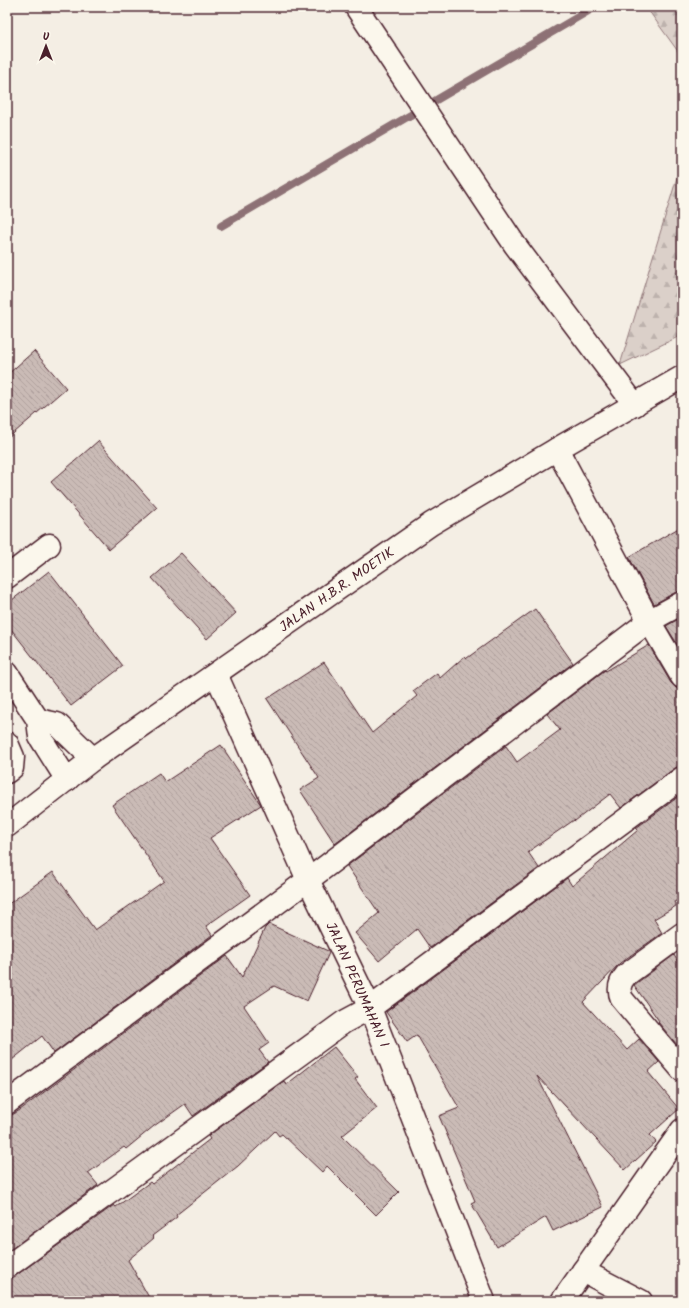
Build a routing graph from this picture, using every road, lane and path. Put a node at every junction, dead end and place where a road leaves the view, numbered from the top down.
1 (356, 7) edge
2 (682, 377) edge
3 (635, 405) junction
4 (558, 449) junction
5 (49, 545) dead end
6 (7, 577) edge
7 (682, 603) edge
8 (649, 621) junction
9 (216, 674) junction
10 (682, 677) edge
11 (9, 680) edge
12 (38, 720) junction
13 (7, 743) edge
14 (93, 759) junction
15 (7, 772) edge
16 (682, 778) edge
17 (67, 780) junction
18 (7, 826) edge
19 (308, 880) junction
20 (682, 934) edge
21 (370, 1008) junction
22 (682, 1070) edge
23 (7, 1103) edge
24 (682, 1130) edge
25 (7, 1267) edge
26 (583, 1271) junction
27 (484, 1301) edge
28 (562, 1301) edge
29 (641, 1301) edge

1 - 3 street
2 - 3 street, JALAN H.B.R. MOETIK
3 - 4 street, JALAN H.B.R. MOETIK
4 - 8 street
4 - 9 street, JALAN H.B.R. MOETIK
5 - 6 street
7 - 8 street
8 - 10 street
8 - 19 street
9 - 14 street, JALAN H.B.R. MOETIK
9 - 19 street, JALAN PERUMAHAN I
11 - 12 street
12 - 14 street
12 - 17 street
13 - 15 street
14 - 17 street, JALAN H.B.R. MOETIK
16 - 21 street
17 - 18 street, JALAN H.B.R. MOETIK
19 - 21 street, JALAN PERUMAHAN I
19 - 23 street
20 - 22 street
21 - 25 street
21 - 27 street, JALAN PERUMAHAN I
24 - 26 street
26 - 28 street
26 - 29 street

